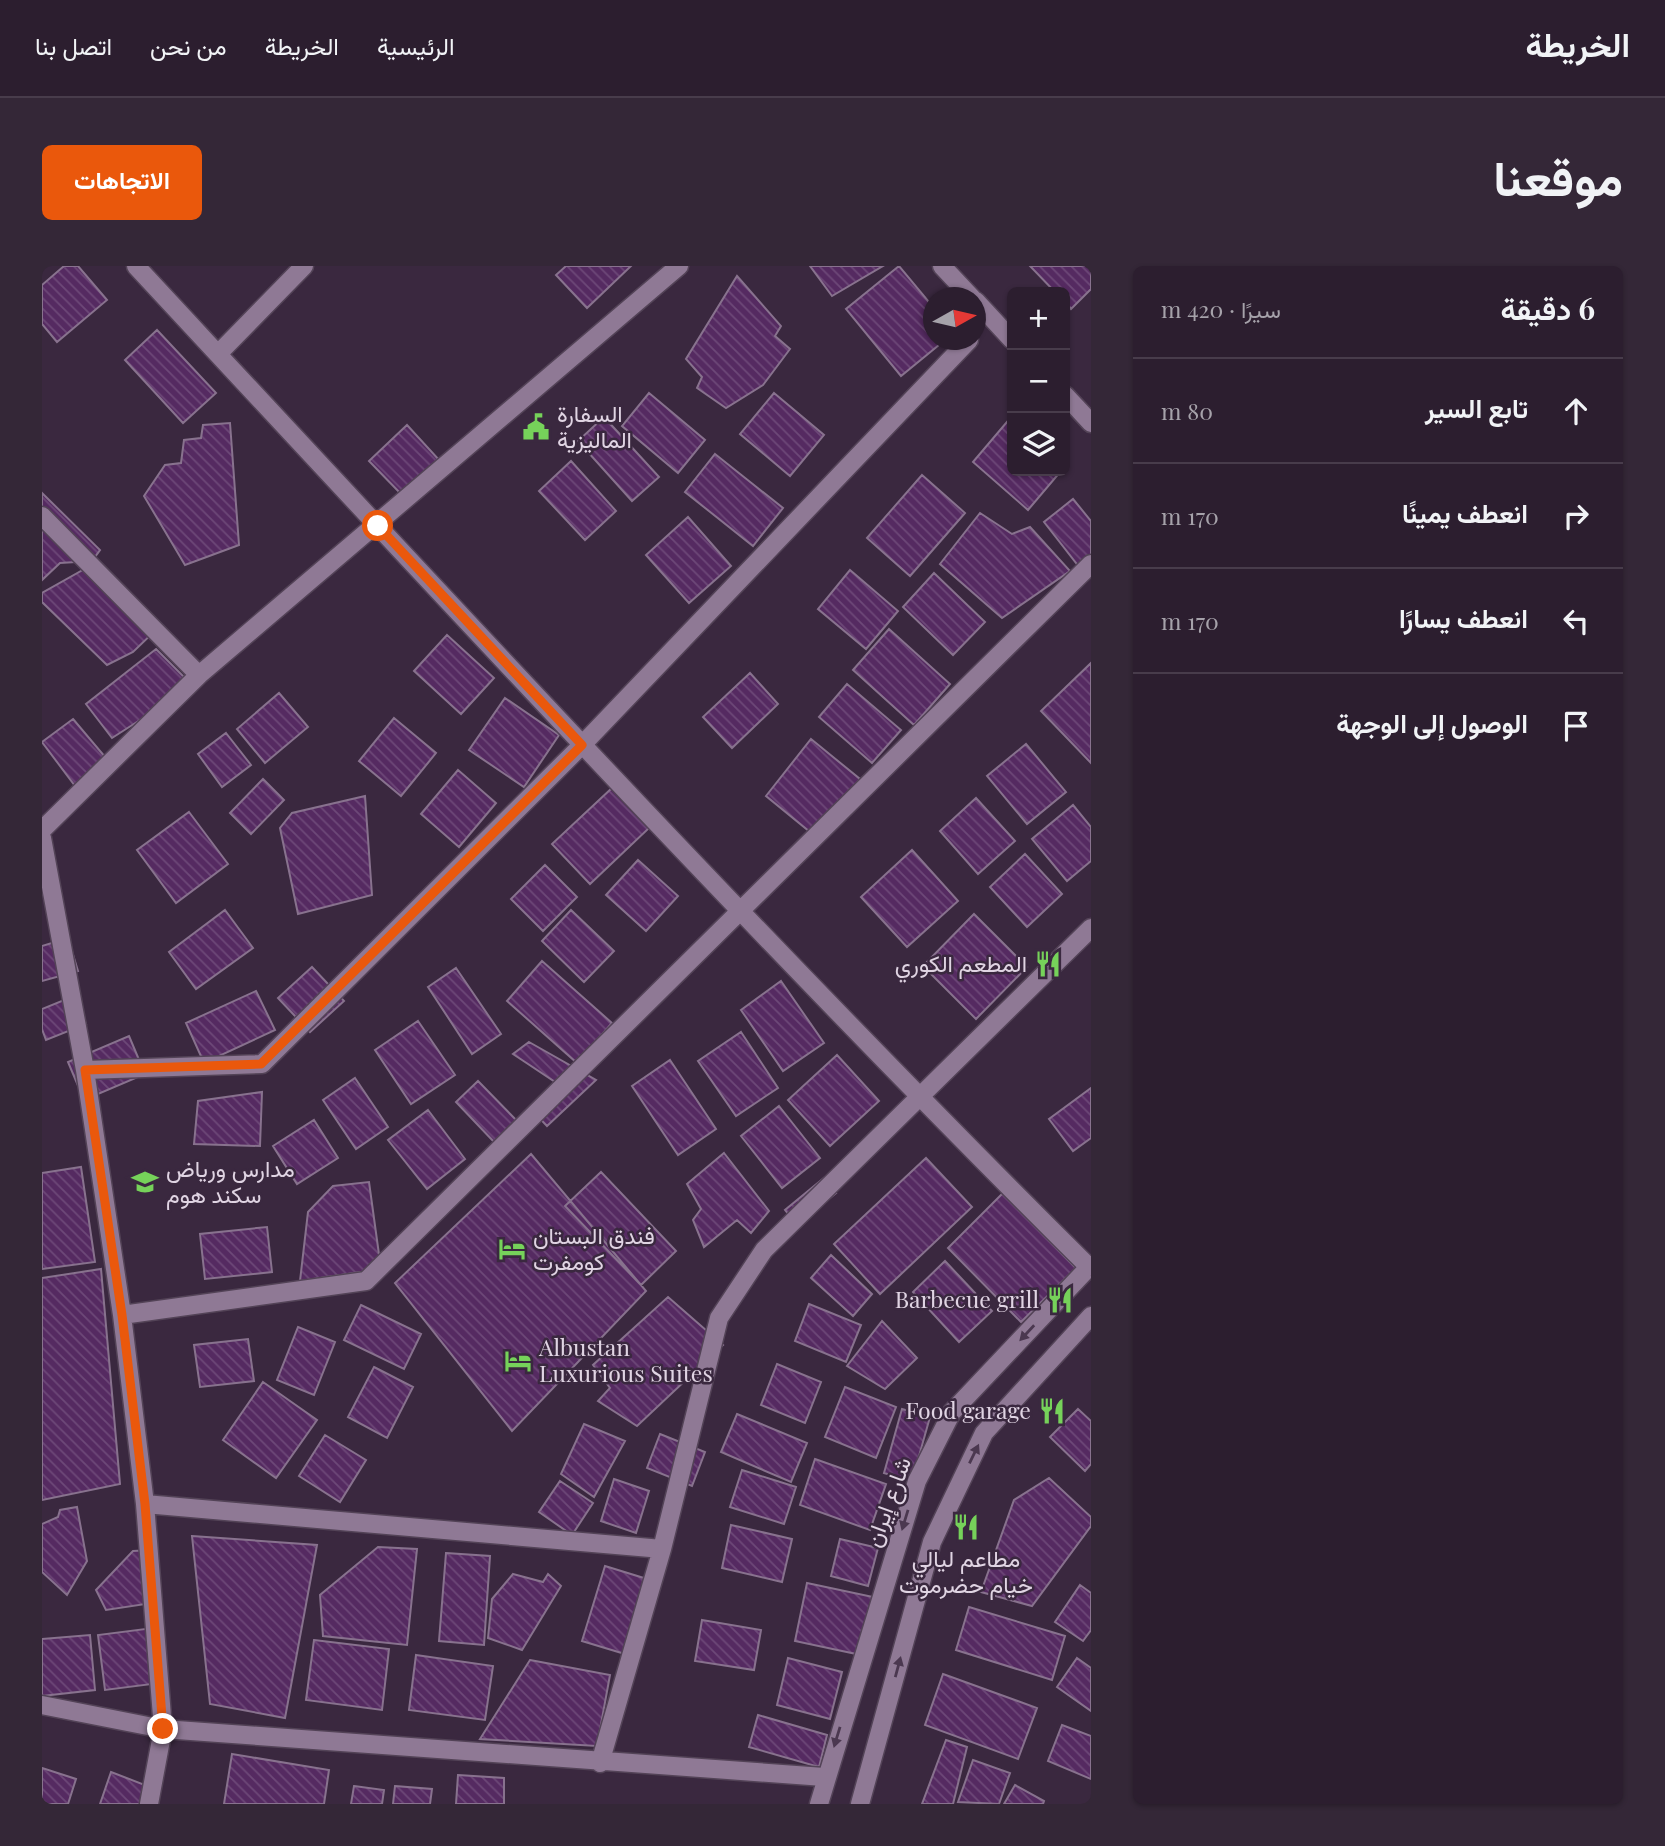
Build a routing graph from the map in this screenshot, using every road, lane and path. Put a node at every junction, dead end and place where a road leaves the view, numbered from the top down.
1 (136, 266) edge
2 (304, 266) edge
3 (679, 266) edge
4 (942, 266) edge
5 (962, 287) edge
6 (986, 313) edge
7 (990, 317) junction
8 (986, 321) edge
9 (1007, 335) edge
10 (959, 350) edge
11 (218, 354) junction
12 (1070, 400) edge
13 (1091, 423) edge
14 (42, 516) edge
15 (378, 526) junction
16 (1091, 564) edge
17 (199, 676) junction
18 (582, 745) junction
19 (42, 830) edge
20 (42, 838) edge
21 (740, 912) junction
22 (1091, 928) edge
23 (85, 1070) junction
24 (918, 1097) junction
25 (1090, 1266) edge
26 (122, 1315) junction
27 (1091, 1316) edge
28 (145, 1504) junction
29 (662, 1549) junction
30 (42, 1705) edge
31 (163, 1729) junction
32 (600, 1762) junction
33 (824, 1777) junction
34 (149, 1804) edge
35 (818, 1804) edge
36 (860, 1804) edge

1 - 11 street
2 - 11 street
3 - 15 street
4 - 5 street
6 - 7 street
7 - 8 street
7 - 9 street
10 - 18 street
11 - 15 street
12 - 13 street
14 - 17 street
15 - 17 street
15 - 18 street
16 - 21 street
17 - 19 street
18 - 21 street
18 - 23 street
20 - 23 street
21 - 24 street
21 - 26 street
22 - 24 street
23 - 26 street
24 - 25 street
24 - 29 street
25 -> 33 street, شارع إيران
26 - 28 street
36 -> 27 street
28 - 29 street
28 - 31 street
29 - 32 street
30 - 31 street
31 - 32 street
31 - 34 street
32 - 33 street
33 - 35 street, شارع إيران

